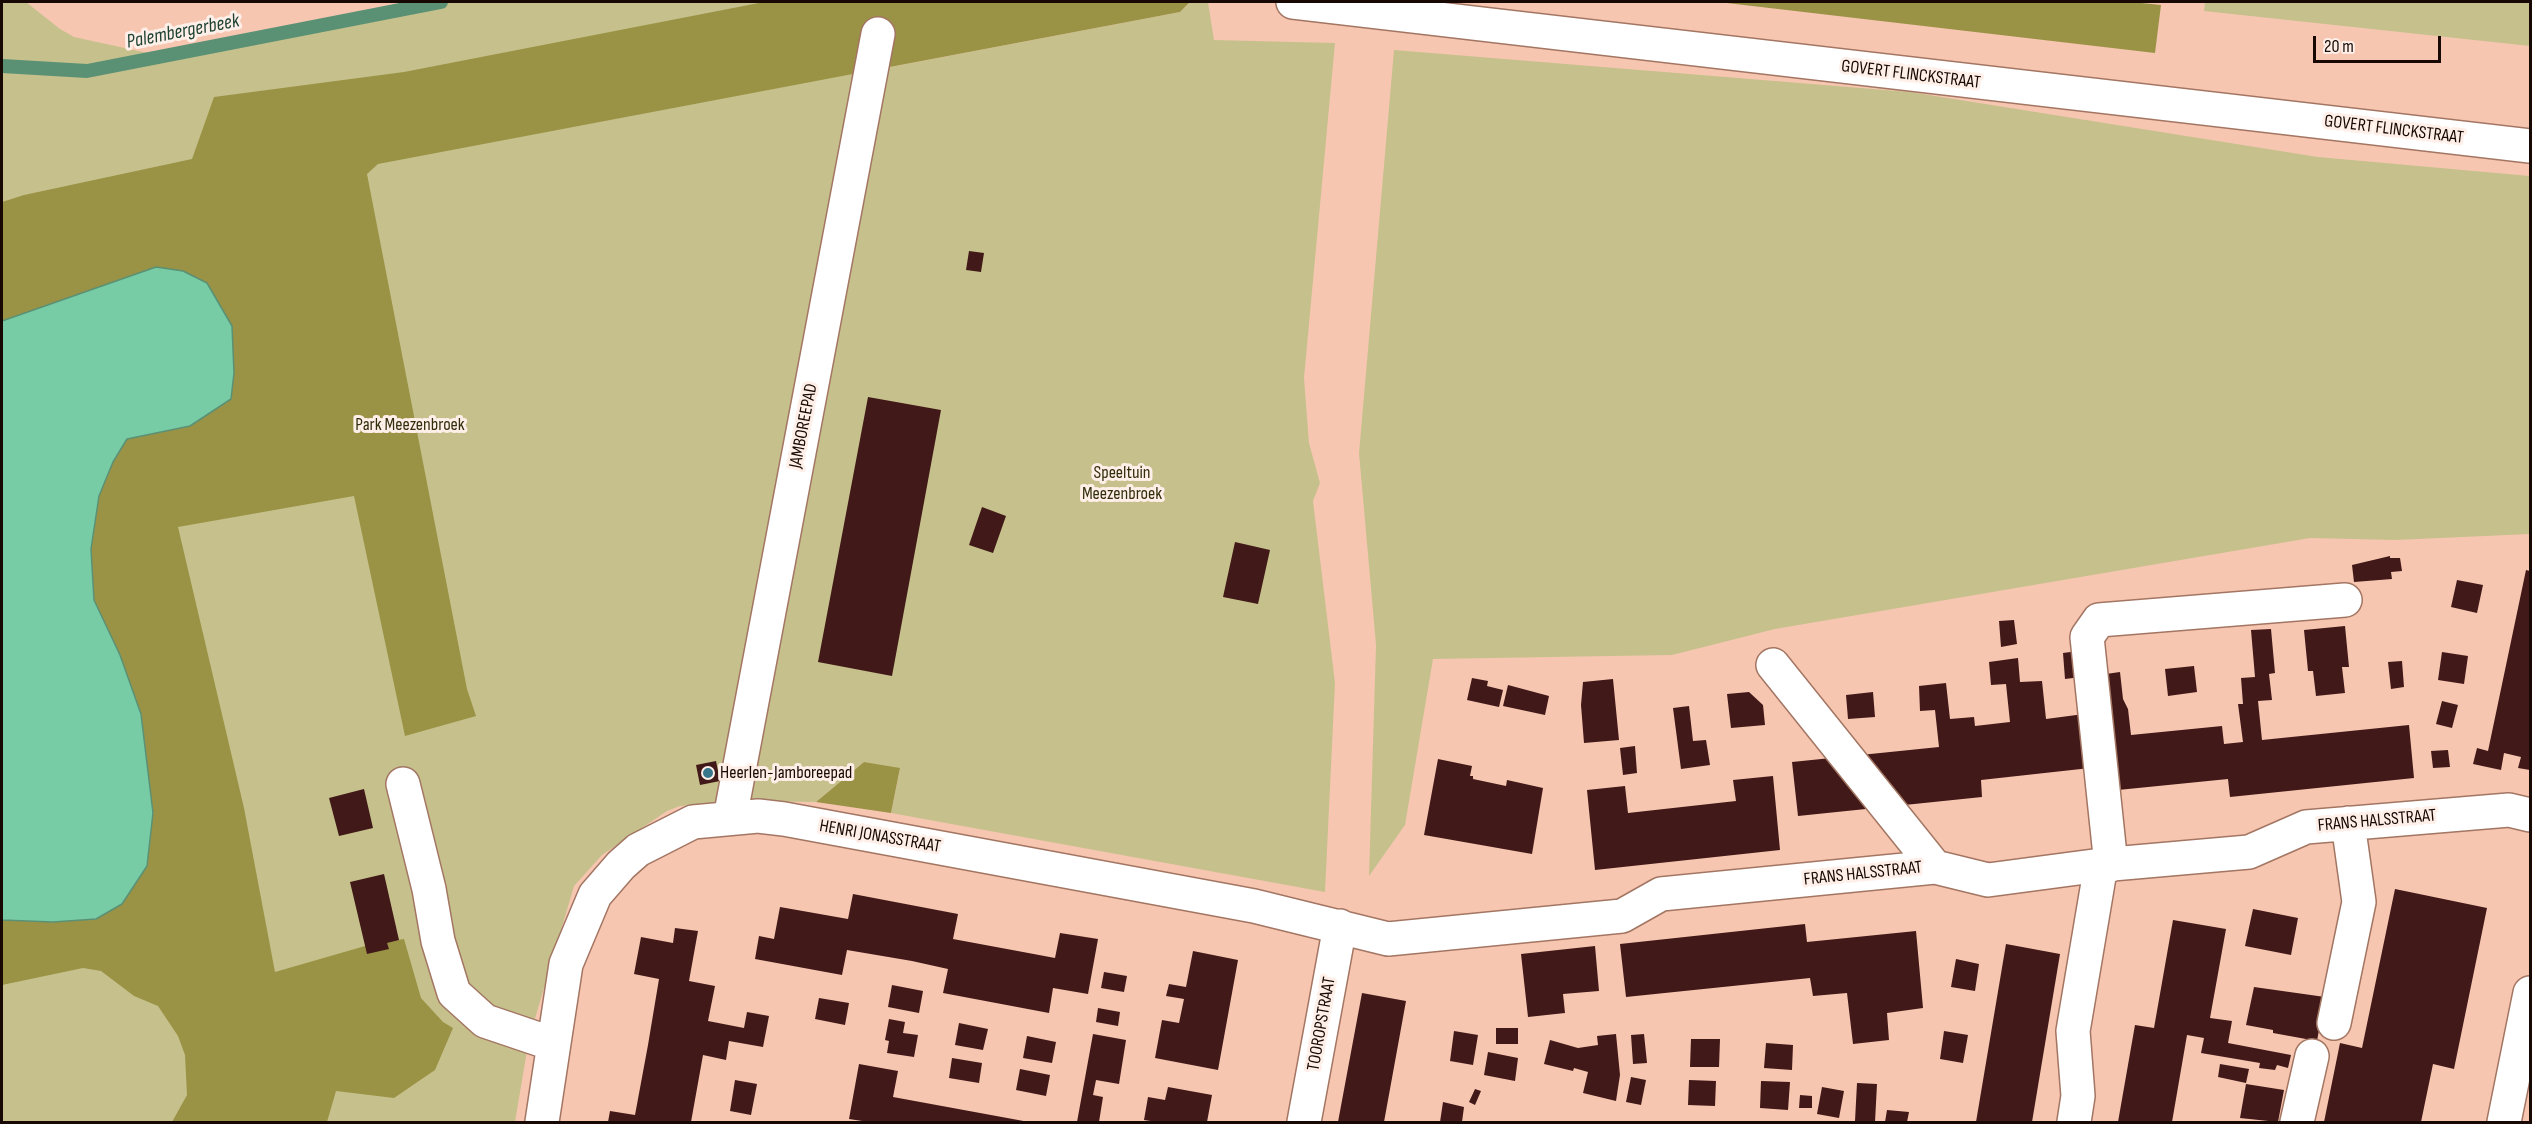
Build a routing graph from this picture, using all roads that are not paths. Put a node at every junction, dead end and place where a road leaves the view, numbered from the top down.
1 (1293, 2) edge
2 (878, 34) dead end
3 (2530, 146) edge
4 (2345, 600) dead end
5 (1773, 665) dead end
6 (404, 784) dead end
7 (2530, 815) edge
8 (730, 818) junction
9 (2348, 823) junction
10 (2106, 865) junction
11 (1935, 867) junction
12 (1340, 926) junction
13 (2530, 993) edge
14 (2334, 1023) dead end
15 (554, 1044) junction
16 (2312, 1056) dead end
17 (542, 1122) edge
18 (1304, 1122) edge
19 (2074, 1122) edge
20 (2297, 1122) edge
21 (2504, 1122) edge

1 - 3 street, GOVERT FLINCKSTRAAT
2 - 8 street, JAMBOREEPAD
4 - 10 street
5 - 11 street
6 - 15 street
7 - 9 street, FRANS HALSSTRAAT
8 - 12 street, HENRI JONASSTRAAT
8 - 15 street, HENRI JONASSTRAAT
9 - 10 street, FRANS HALSSTRAAT
9 - 14 street
10 - 11 street, FRANS HALSSTRAAT
10 - 19 street
11 - 12 street, FRANS HALSSTRAAT
12 - 18 street, TOOROPSTRAAT
13 - 21 street
15 - 17 street, HENRI JONASSTRAAT
16 - 20 street

